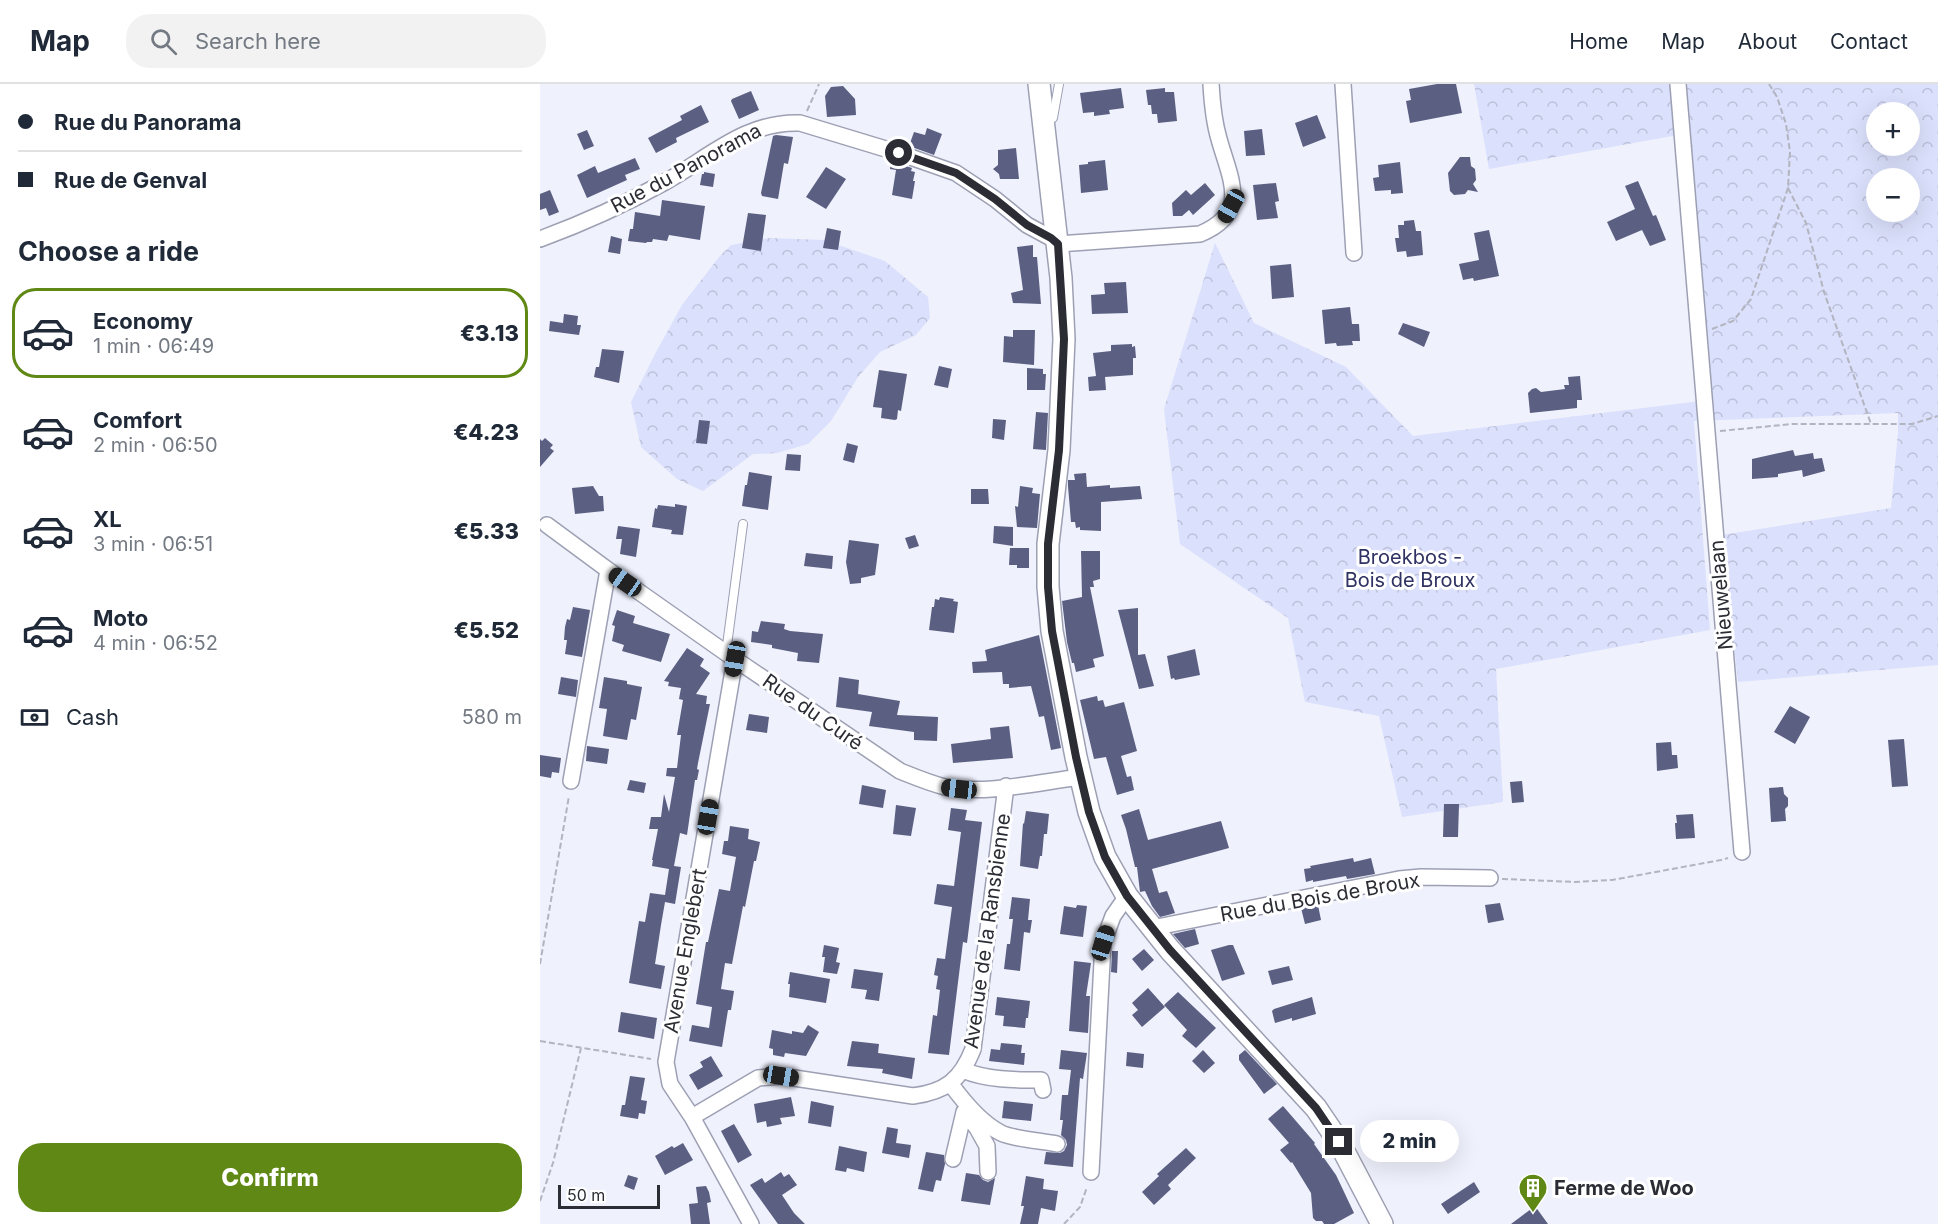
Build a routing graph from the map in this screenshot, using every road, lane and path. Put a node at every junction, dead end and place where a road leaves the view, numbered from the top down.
1 (819, 84) edge
2 (1039, 84) edge
3 (1059, 84) edge
4 (1210, 84) edge
5 (1343, 84) edge
6 (1678, 84) edge
7 (1769, 84) edge
8 (1044, 120) junction
9 (800, 123) junction
10 (1788, 188) junction
11 (540, 239) edge
12 (1058, 244) junction
13 (1354, 252) dead end
14 (1699, 332) junction
15 (1938, 416) edge
16 (1871, 424) junction
17 (1708, 433) junction
18 (743, 524) dead end
19 (547, 525) dead end
20 (608, 570) junction
21 (730, 656) junction
22 (1081, 777) junction
23 (571, 781) joint
24 (1006, 786) junction
25 (1742, 852) joint
26 (1490, 879) joint
27 (1127, 896) junction
28 (1152, 928) junction
29 (540, 964) edge
30 (540, 1041) edge
31 (581, 1047) junction
32 (666, 1062) junction
33 (963, 1070) junction
34 (1043, 1082) dead end
35 (950, 1083) junction
36 (964, 1106) junction
37 (692, 1117) junction
38 (1057, 1144) dead end
39 (953, 1159) dead end
40 (988, 1172) dead end
41 (1091, 1172) joint
42 (540, 1201) edge
43 (752, 1224) edge
44 (1064, 1224) edge
45 (1382, 1224) edge

1 - 9 path
2 - 8 street
3 - 8 lane
4 - 12 street
5 - 13 street
6 - 14 street, Nieuwelaan
7 - 10 path
8 - 12 street
9 - 11 street, Rue du Panorama
9 - 12 street, Rue du Panorama
10 - 14 path
10 - 16 path
12 - 22 street
14 - 17 street, Nieuwelaan
15 - 16 path
16 - 17 path
17 - 25 street, Nieuwelaan
18 - 21 lane
19 - 20 street, Rue du Curé
20 - 21 street, Rue du Curé
20 - 23 street
21 - 24 street, Rue du Curé
21 - 32 street, Avenue Englebert
22 - 24 street, Rue du Curé
22 - 27 street
23 - 29 path
24 - 33 street, Avenue de la Ransbienne
25 - 26 path
26 - 28 street, Rue du Bois de Broux
27 - 28 street
27 - 41 street
28 - 45 street
30 - 31 path
31 - 32 path
31 - 42 path
32 - 37 street, Avenue Englebert
33 - 34 street
33 - 35 street, Avenue de la Ransbienne
35 - 36 street
35 - 37 street, Avenue de la Ransbienne
36 - 38 street
36 - 39 street
36 - 40 street
37 - 43 street, Avenue Englebert
41 - 44 path

